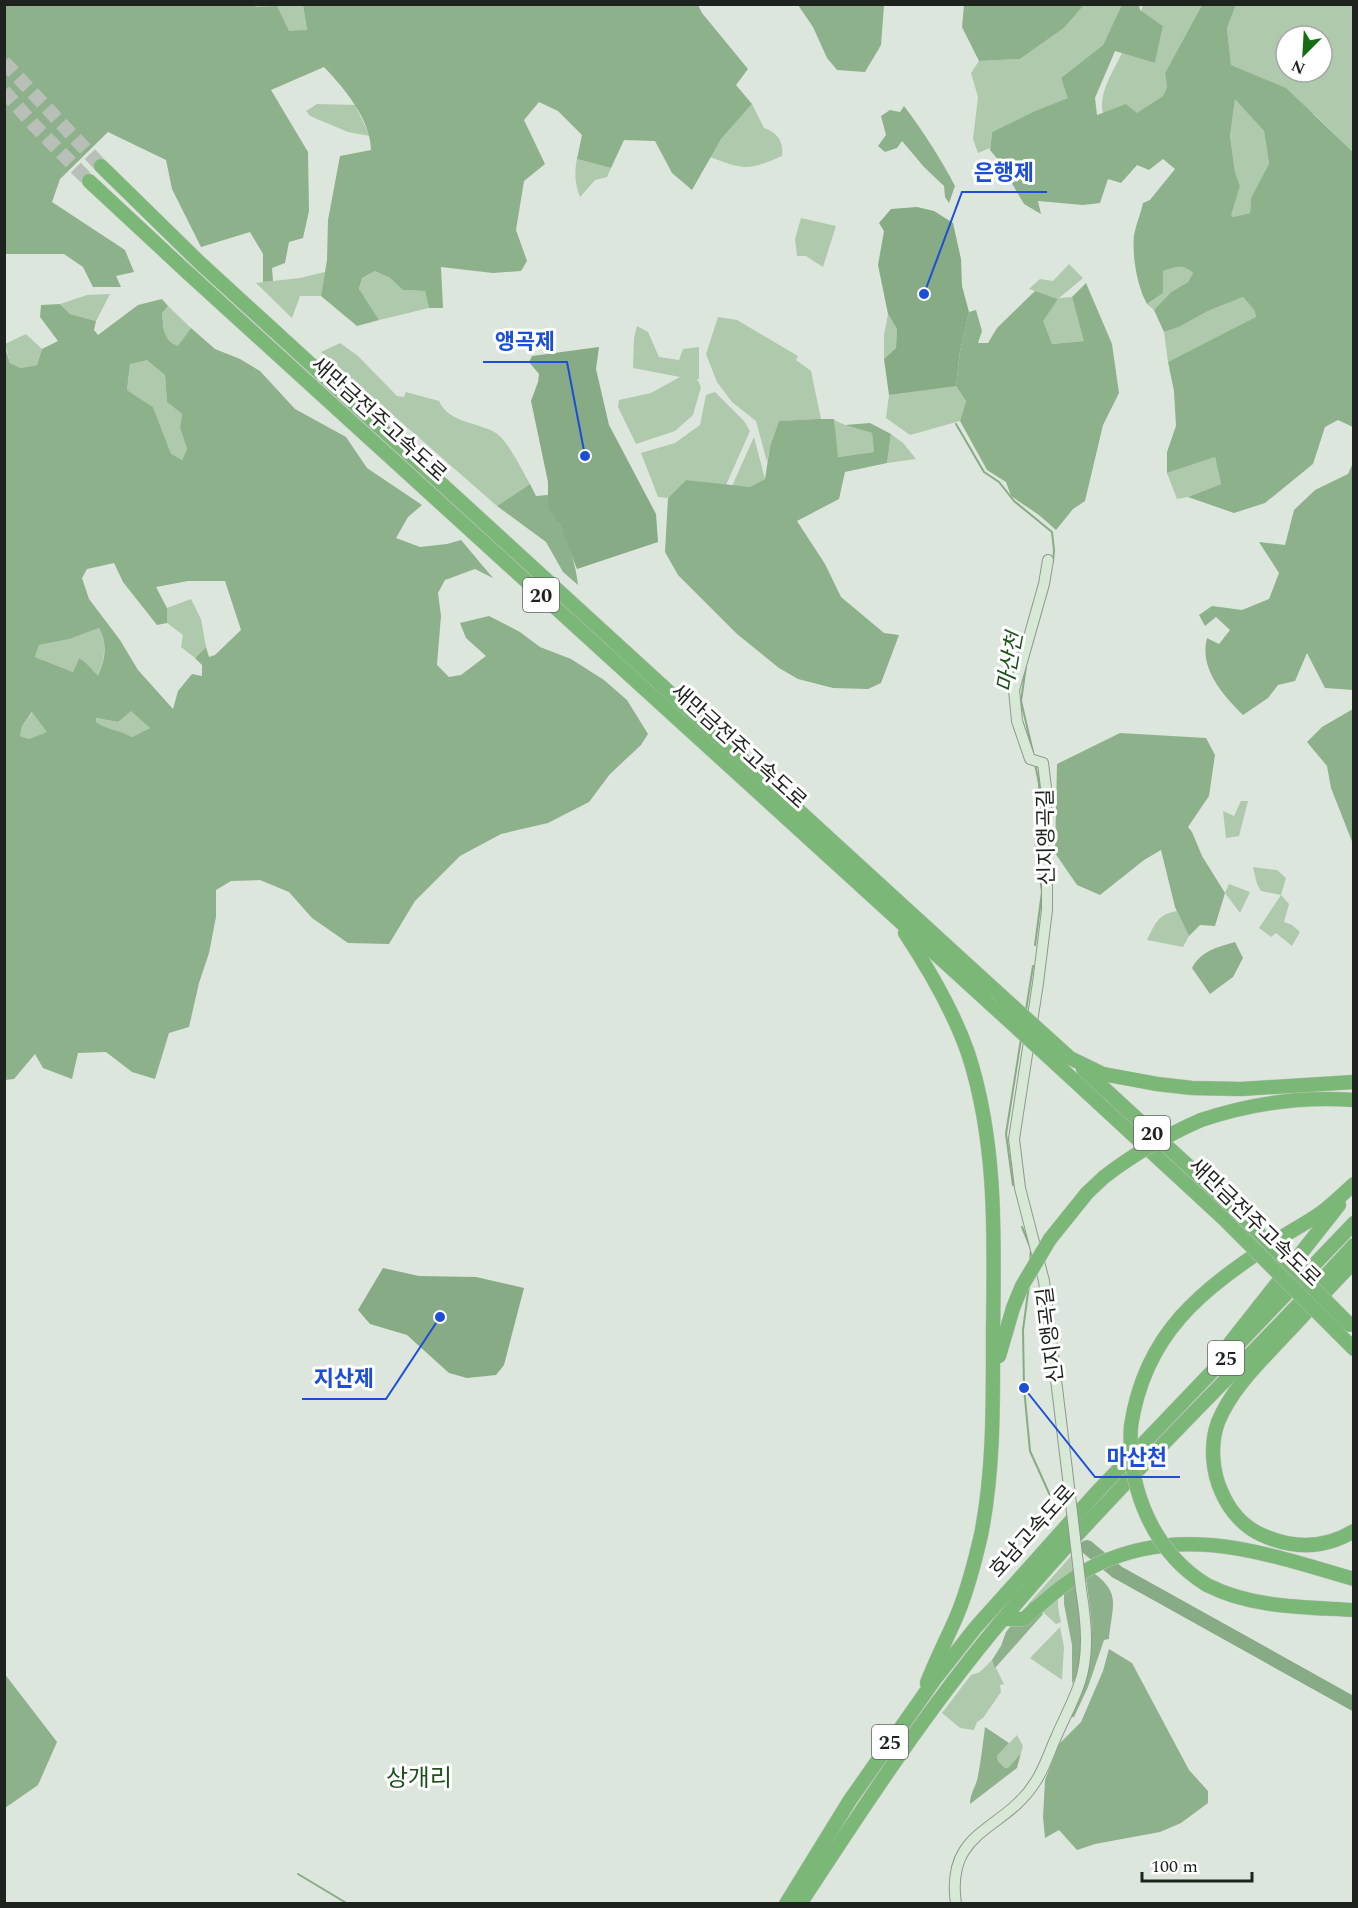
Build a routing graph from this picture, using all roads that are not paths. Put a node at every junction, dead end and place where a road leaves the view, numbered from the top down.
1 (101, 166) tunnel mouth
2 (89, 181) tunnel mouth
3 (1048, 560) dead end
4 (892, 914) junction
5 (1070, 1058) junction
6 (1353, 1082) edge
7 (1353, 1100) edge
8 (1353, 1185) edge
9 (1353, 1223) edge
10 (1353, 1245) edge
11 (1353, 1262) edge
12 (1352, 1327) edge
13 (1353, 1349) edge
14 (1246, 1377) junction
15 (993, 1390) junction
16 (1179, 1407) junction
17 (1171, 1436) junction
18 (1353, 1531) edge
19 (1353, 1579) edge
20 (1353, 1610) edge
21 (1003, 1618) junction
22 (921, 1698) junction
23 (786, 1904) edge
24 (800, 1904) edge
25 (956, 1904) edge

1 - 5 highway, 새만금전주고속도로 / 20, bridge
2 - 4 highway, 새만금전주고속도로 / 20
3 - 25 street, 신지앵곡길, bridge
4 - 13 highway, 새만금전주고속도로 / 20, bridge
4 - 15 highway
5 - 6 highway
5 - 12 highway, 새만금전주고속도로 / 20, bridge
7 - 15 highway, bridge
8 - 16 highway
8 - 20 highway, bridge
9 - 16 highway, 호남고속도로 / 25
10 - 17 highway, 호남고속도로 / 25
11 - 14 highway
14 - 17 highway
14 - 18 highway
15 - 22 highway
16 - 22 highway, 호남고속도로 / 25
17 - 21 highway, 호남고속도로 / 25
19 - 21 highway
21 - 24 highway, 호남고속도로 / 25
22 - 23 highway, 호남고속도로 / 25

